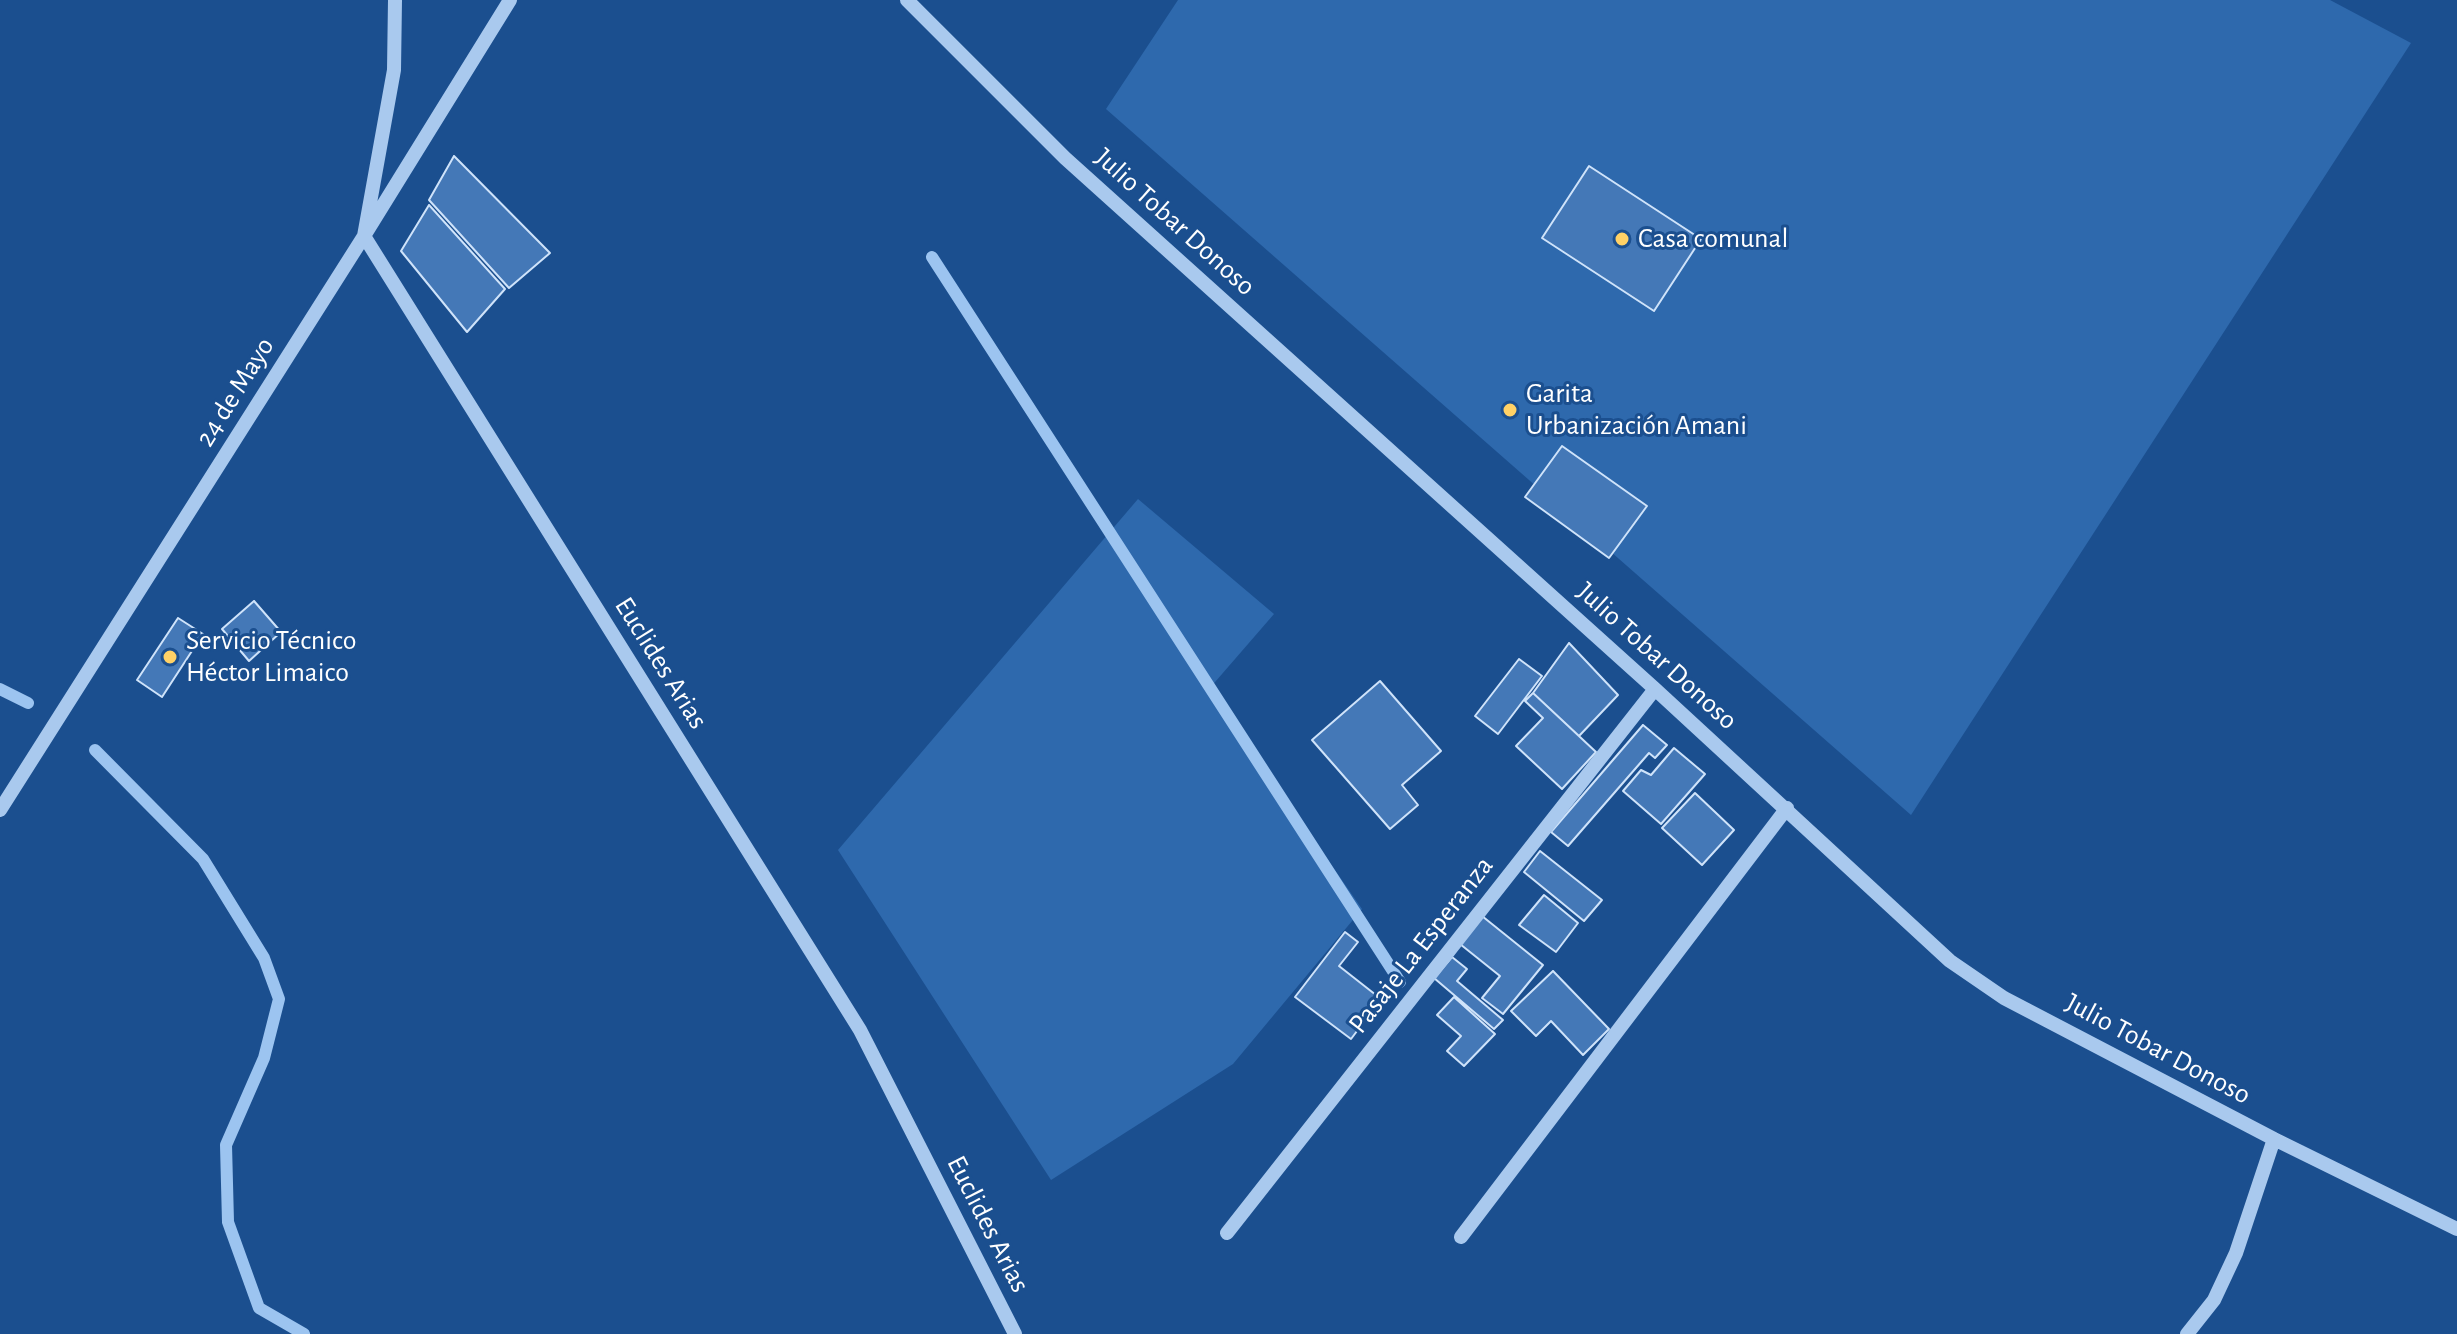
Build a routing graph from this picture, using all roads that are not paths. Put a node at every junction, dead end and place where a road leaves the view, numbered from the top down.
1 (395, 0) edge
2 (510, 0) edge
3 (907, 0) edge
4 (364, 236) junction
5 (1655, 689) junction
6 (1787, 808) junction
7 (0, 809) edge
8 (2274, 1139) junction
9 (2457, 1229) edge
10 (1227, 1233) dead end
11 (1461, 1237) dead end
12 (1015, 1334) edge
13 (2187, 1334) edge

1 - 4 street
2 - 4 street, 24 de Mayo
3 - 5 street, Julio Tobar Donoso
4 - 7 street, 24 de Mayo
4 - 12 street, Euclides Arias
5 - 6 street, Julio Tobar Donoso
5 - 10 street, Pasaje La Esperanza
6 - 8 street, Julio Tobar Donoso
6 - 11 street
8 - 9 street, Julio Tobar Donoso
8 - 13 street

